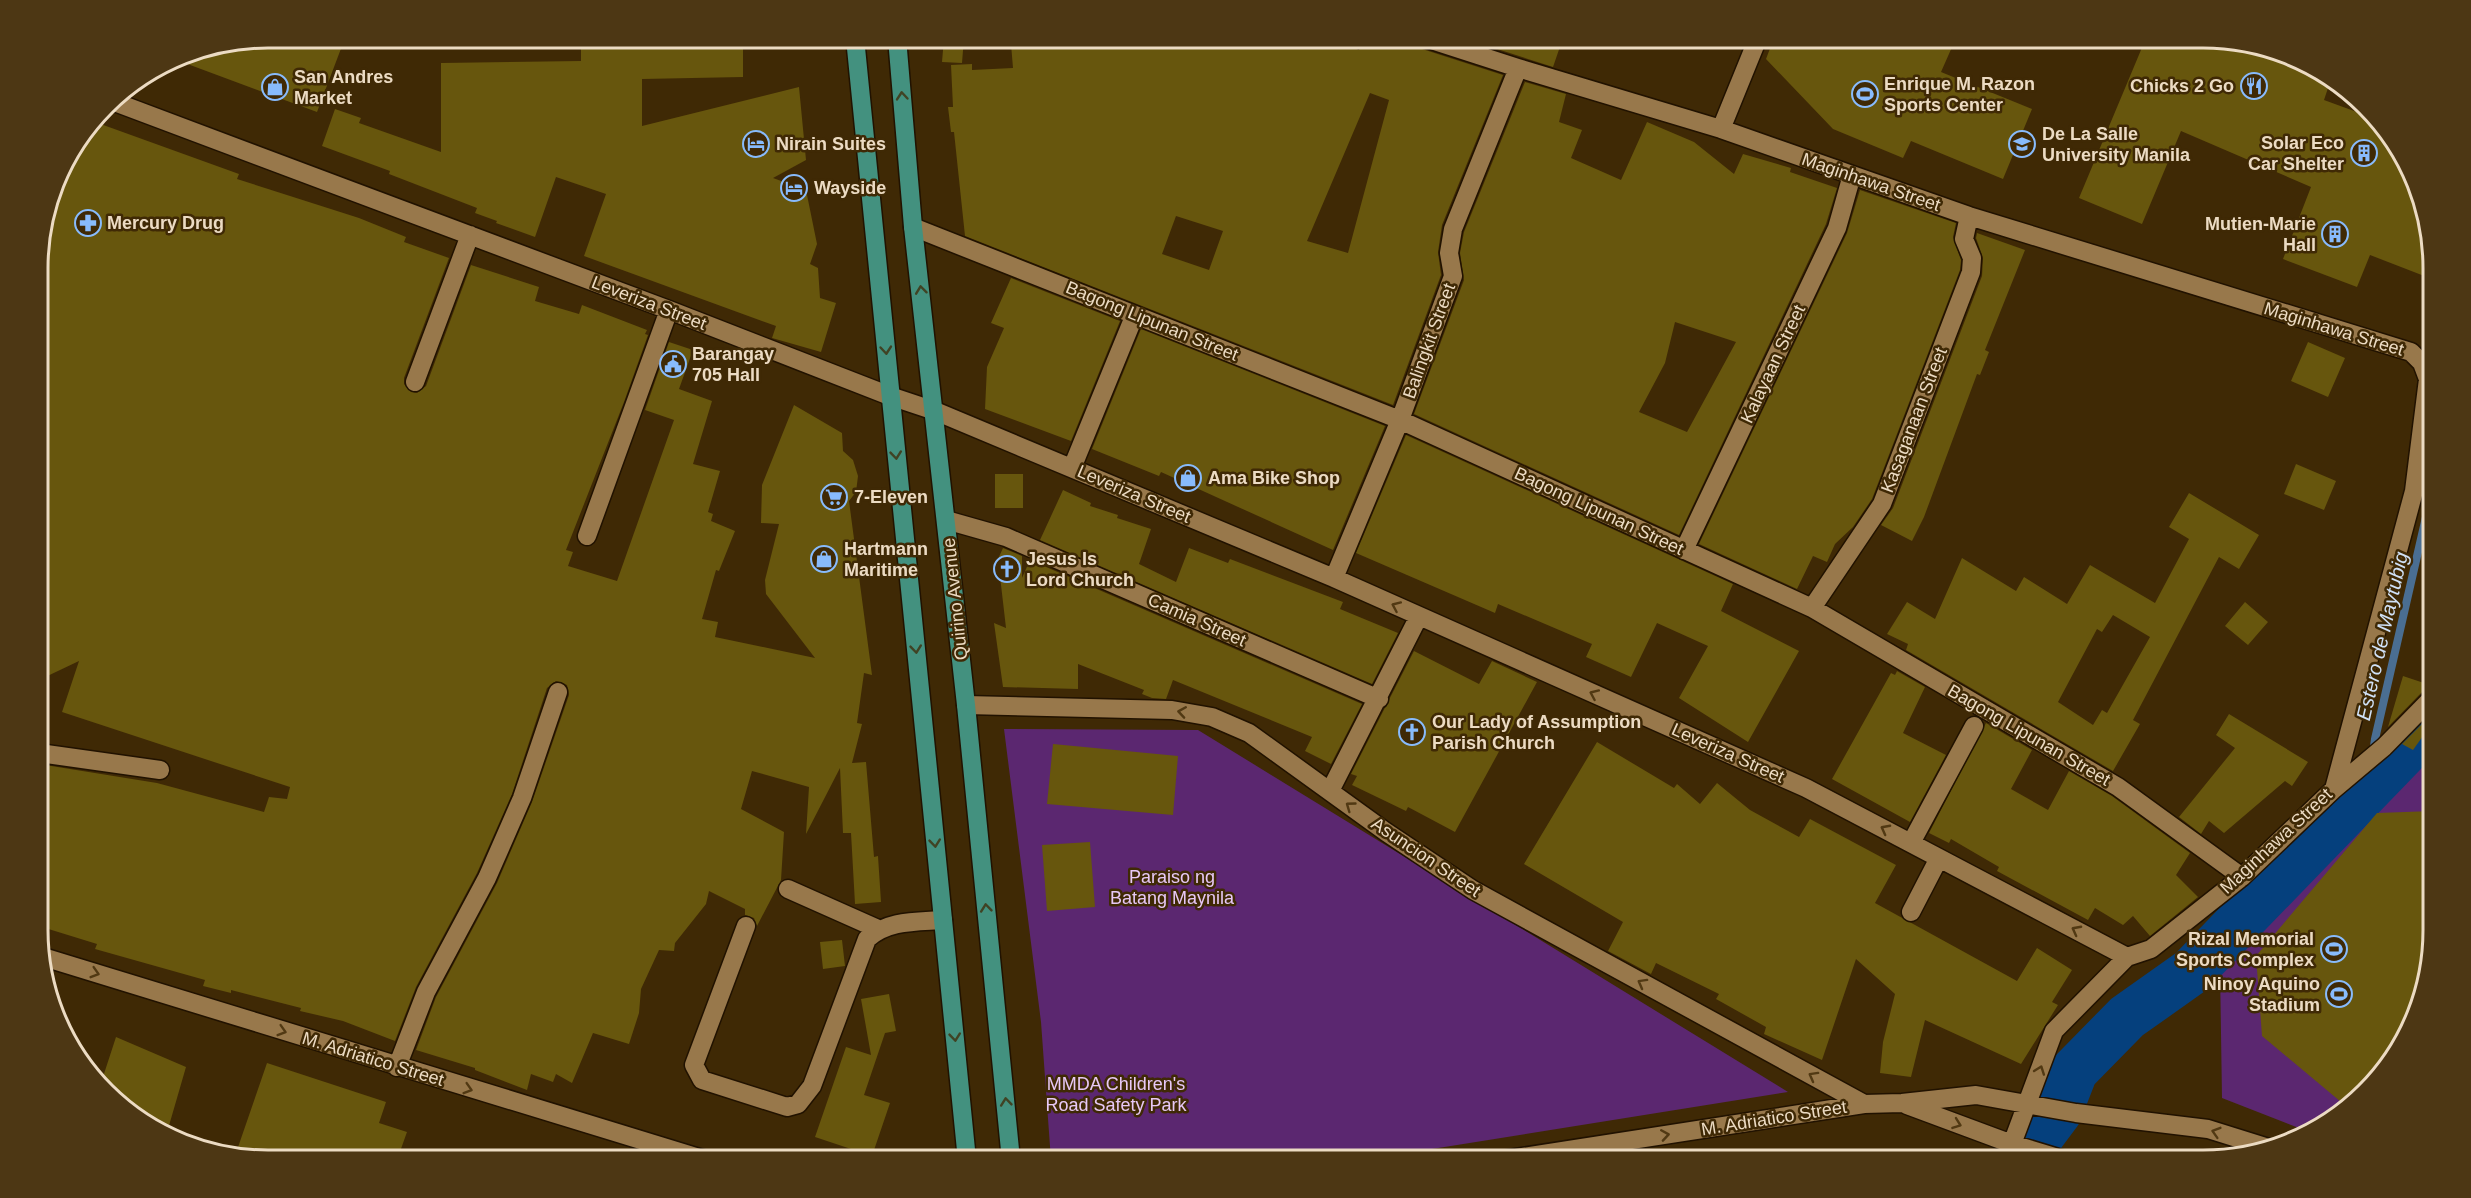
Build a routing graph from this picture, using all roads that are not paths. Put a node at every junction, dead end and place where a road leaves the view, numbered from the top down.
1 (856, 48) edge
2 (898, 48) edge
3 (1456, 48) edge
4 (1754, 48) edge
5 (1518, 68) junction
6 (121, 105) edge
7 (1721, 129) junction
8 (1852, 175) junction
9 (1969, 216) junction
10 (913, 227) junction
11 (470, 235) junction
12 (669, 310) junction
13 (1131, 324) dead end
14 (2423, 366) edge
15 (415, 382) dead end
16 (890, 396) junction
17 (935, 411) junction
18 (2423, 419) edge
19 (1400, 420) junction
20 (1072, 468) junction
21 (946, 520) junction
22 (587, 536) dead end
23 (1684, 550) junction
24 (1334, 578) junction
25 (1812, 608) junction
26 (1419, 616) junction
27 (558, 692) dead end
28 (1379, 699) junction
29 (966, 705) junction
30 (2423, 707) edge
31 (1974, 726) dead end
32 (48, 754) edge
33 (160, 770) dead end
34 (2334, 789) junction
35 (1330, 791) junction
36 (1911, 843) junction
37 (1939, 858) junction
38 (2242, 877) junction
39 (788, 889) dead end
40 (1911, 912) dead end
41 (943, 920) junction
42 (746, 926) dead end
43 (878, 929) junction
44 (2127, 957) junction
45 (50, 959) edge
46 (397, 1067) junction
47 (1902, 1103) junction
48 (1864, 1104) junction
49 (2032, 1106) junction
50 (2255, 1144) edge
51 (2015, 1145) junction
52 (653, 1150) edge
53 (966, 1150) edge
54 (1010, 1150) edge
55 (1567, 1150) edge
56 (2032, 1150) edge

1 -> 16 main road
10 -> 2 main road, Quirino Avenue
3 - 5 street, Maginhawa Street
4 - 7 street
5 - 7 street, Maginhawa Street
5 - 19 street, Balingkit Street
6 - 11 street, Leveriza Street
7 - 8 street, Maginhawa Street
8 - 9 street, Maginhawa Street
8 - 23 street, Kalayaan Street
9 - 14 street, Maginhawa Street
9 - 25 street, Kasaganaan Street
17 -> 10 main road, Quirino Avenue
10 - 19 street, Bagong Lipunan Street
11 - 12 street, Leveriza Street
11 - 15 street
12 - 16 street, Leveriza Street
12 - 22 street
13 - 20 street
16 - 17 street, Leveriza Street
16 -> 41 main road
17 - 20 street, Leveriza Street
17 - 21 main road, Quirino Avenue
18 - 34 street, Maginhawa Street
19 - 23 street, Bagong Lipunan Street
19 - 24 street, Balingkit Street
20 - 24 street, Leveriza Street
21 - 28 street, Camia Street
21 - 29 main road, Quirino Avenue
23 - 25 street, Bagong Lipunan Street
26 -> 24 street, Leveriza Street
25 - 38 street, Bagong Lipunan Street
26 - 28 street
36 -> 26 street, Leveriza Street
27 - 46 street
28 - 35 street
35 -> 29 street, Asuncion Street
54 -> 29 main road, Quirino Avenue
30 - 34 street
31 - 36 street
32 - 33 street
34 - 38 street, Maginhawa Street
48 -> 35 street, Asuncion Street
36 - 37 street, Leveriza Street
37 - 40 street
44 -> 37 street, Leveriza Street
38 - 44 street, Maginhawa Street
39 - 43 street
41 - 43 street
41 -> 53 main road
42 - 43 street
49 -> 44 street, Maginhawa Street
45 -> 46 street, M. Adriatico Street
46 -> 52 street, M. Adriatico Street
47 - 48 street, M. Adriatico Street
47 - 49 street, M. Adriatico Street
47 -> 51 street, M. Adriatico Street
55 -> 48 street, M. Adriatico Street
50 -> 49 street, M. Adriatico Street
49 - 51 street, Maginhawa Street
51 - 56 street, M. Adriatico Street

